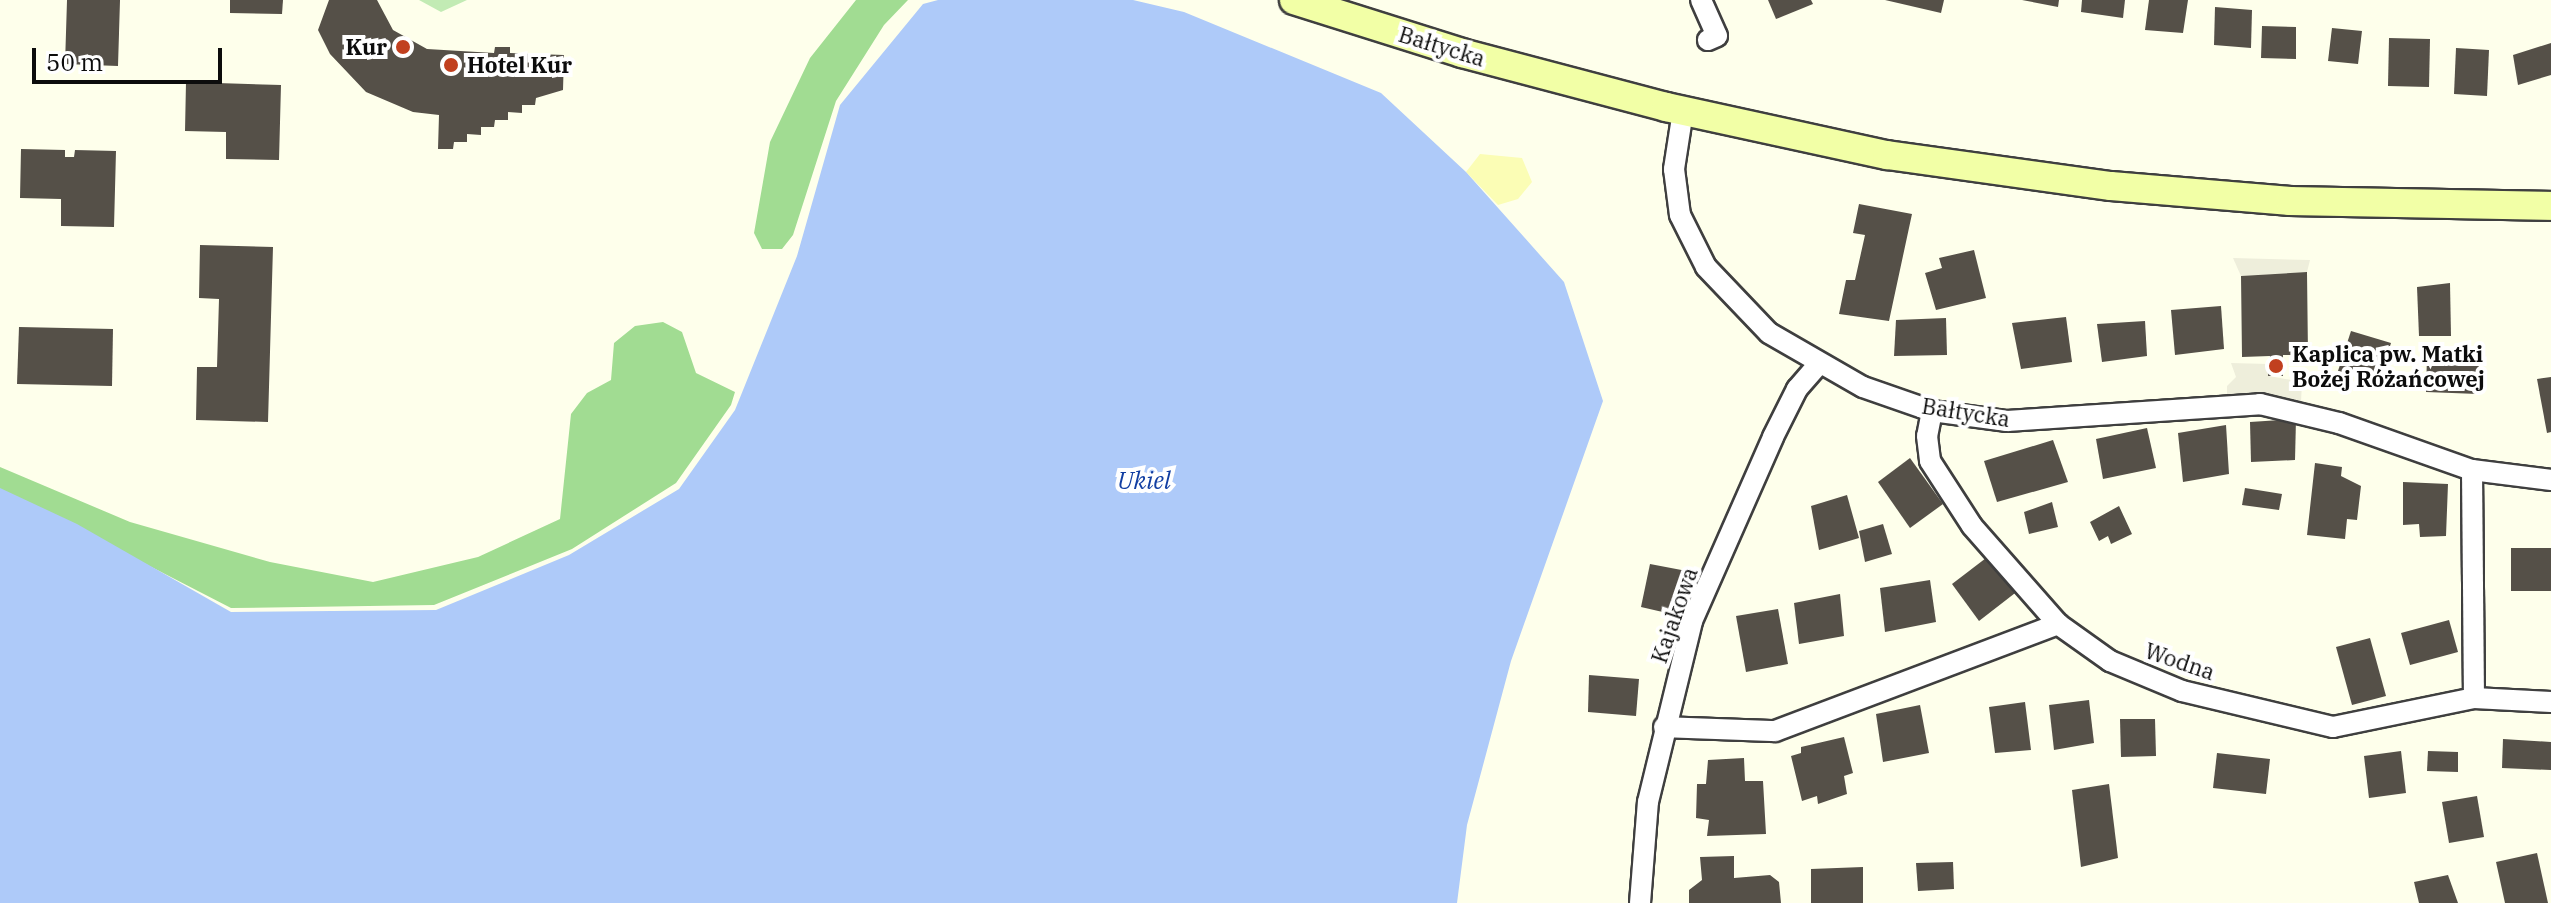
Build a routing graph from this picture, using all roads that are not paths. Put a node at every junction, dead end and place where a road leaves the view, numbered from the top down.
1 (1294, 0) edge
2 (1701, 0) edge
3 (1708, 40) dead end
4 (1683, 111) junction
5 (2551, 206) edge
6 (1818, 365) junction
7 (1932, 411) junction
8 (2472, 470) junction
9 (2551, 480) edge
10 (2058, 624) junction
11 (2474, 698) junction
12 (2551, 702) edge
13 (1664, 727) junction
14 (1640, 903) edge

1 - 4 main road, Bałtycka
2 - 3 street
4 - 5 main road, Bałtycka
4 - 6 street, Bałtycka
6 - 7 street, Bałtycka
6 - 13 street, Kajakowa
7 - 8 street, Bałtycka
7 - 10 street, Wodna
8 - 9 street, Bałtycka
8 - 11 street
10 - 11 street, Wodna
10 - 13 street
11 - 12 street, Wodna
13 - 14 street, Kajakowa

